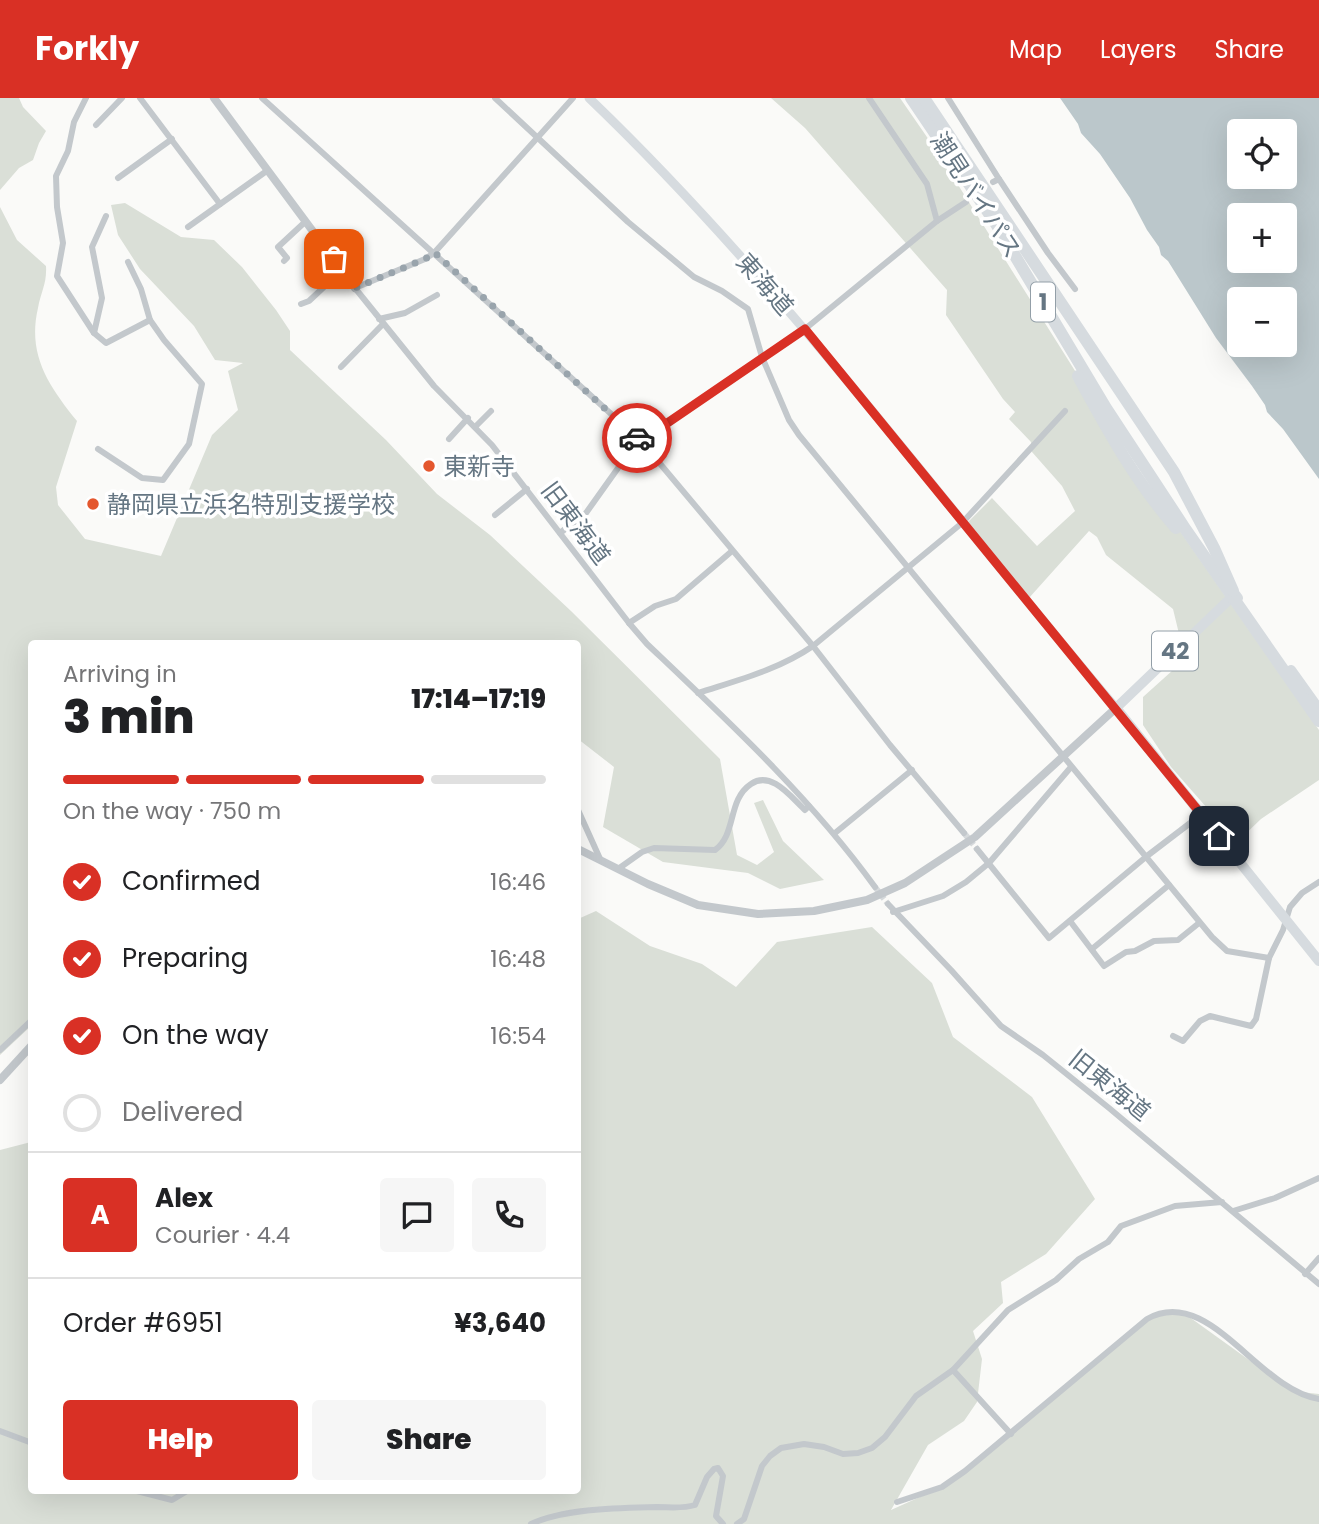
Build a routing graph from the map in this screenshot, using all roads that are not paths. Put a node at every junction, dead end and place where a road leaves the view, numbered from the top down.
1 (86, 98) edge
2 (122, 98) edge
3 (140, 98) edge
4 (214, 98) edge
5 (262, 98) edge
6 (495, 98) edge
7 (573, 98) edge
8 (589, 98) edge
9 (869, 98) edge
10 (911, 98) edge
11 (924, 98) edge
12 (948, 98) edge
13 (926, 120) junction
14 (96, 125) dead end
15 (538, 137) junction
16 (172, 139) junction
17 (268, 170) junction
18 (974, 174) junction
19 (118, 178) dead end
20 (966, 202) dead end
21 (220, 204) junction
22 (106, 216) dead end
23 (937, 221) junction
24 (305, 222) junction
25 (188, 227) dead end
26 (435, 253) junction
27 (284, 261) dead end
28 (128, 262) dead end
29 (342, 270) junction
30 (355, 288) junction
31 (1075, 289) dead end
32 (437, 295) dead end
33 (301, 304) dead end
34 (150, 320) junction
35 (381, 321) junction
36 (805, 329) junction
37 (94, 333) junction
38 (762, 357) junction
39 (341, 367) dead end
40 (491, 411) dead end
41 (1065, 411) dead end
42 (468, 418) junction
43 (475, 426) junction
44 (449, 439) dead end
45 (641, 441) junction
46 (98, 449) dead end
47 (1157, 486) junction
48 (527, 489) junction
49 (495, 515) dead end
50 (962, 523) junction
51 (560, 533) junction
52 (732, 551) junction
53 (910, 568) junction
54 (1235, 594) junction
55 (629, 623) junction
56 (813, 646) junction
57 (698, 693) junction
58 (1116, 708) junction
59 (1319, 709) edge
60 (1319, 721) edge
61 (1062, 756) junction
62 (1071, 766) junction
63 (912, 770) junction
64 (809, 806) junction
65 (1202, 814) junction
66 (581, 817) edge
67 (835, 833) junction
68 (964, 833) tunnel mouth
69 (977, 849) tunnel mouth
70 (581, 851) edge
71 (1147, 856) junction
72 (601, 861) junction
73 (989, 863) junction
74 (618, 869) junction
75 (1319, 882) edge
76 (1169, 885) junction
77 (875, 887) tunnel mouth
78 (888, 904) tunnel mouth
79 (893, 912) junction
80 (1070, 921) junction
81 (1286, 922) junction
82 (1199, 923) junction
83 (1092, 949) junction
84 (1269, 958) junction
85 (1319, 961) edge
86 (28, 1024) edge
87 (1173, 1036) dead end
88 (28, 1049) edge
89 (0, 1050) edge
90 (0, 1080) edge
91 (1319, 1178) edge
92 (1222, 1202) junction
93 (1233, 1211) junction
94 (1319, 1258) edge
95 (1305, 1274) junction
96 (1319, 1284) edge
97 (953, 1370) junction
98 (1319, 1399) edge
99 (0, 1431) edge
100 (1011, 1434) junction
101 (28, 1442) edge
102 (149, 1494) edge
103 (182, 1494) edge
104 (897, 1502) dead end
105 (531, 1524) edge
106 (723, 1524) edge
107 (737, 1524) edge

1 - 37 street
2 - 14 street
3 - 16 street
4 - 17 street, 旧東海道
5 - 26 street
6 - 15 street
7 - 15 street
8 - 36 main road, 東海道
9 - 23 street
10 - 13 highway, 1
11 - 18 highway, 1
12 - 31 street
13 - 47 highway, 潮見バイパス / 1
13 - 54 highway
15 - 26 street
15 - 38 street
16 - 19 street
16 - 21 street
17 - 21 street
17 - 24 street, 旧東海道
18 - 47 highway, 潮見バイパス / 1
18 - 54 highway
20 - 23 street
21 - 25 street
22 - 37 street
23 - 36 street
24 - 27 street
24 - 29 street, 旧東海道
26 - 30 street
26 - 45 street
28 - 34 street
29 - 30 street, 旧東海道
29 - 33 street
30 - 35 street, 旧東海道
32 - 35 street
34 - 37 street
34 - 46 street
35 - 39 street
35 - 42 street, 旧東海道
36 - 38 street
36 - 50 main road, 東海道
38 - 45 street
38 - 53 street
40 - 43 street
41 - 50 street
42 - 43 street, 旧東海道
42 - 44 street
43 - 48 street, 旧東海道
45 - 51 street
45 - 52 street
47 - 60 highway, 潮見バイパス / 1
48 - 49 street
48 - 51 street, 旧東海道
50 - 53 street
50 - 58 main road, 東海道
51 - 55 street, 旧東海道
52 - 55 street
52 - 56 street
53 - 56 street
53 - 61 street
54 - 58 highway, 42
54 - 59 highway
55 - 57 street, 旧東海道
56 - 57 street
56 - 63 street
57 - 64 street, 旧東海道
58 - 61 street
58 - 65 highway
61 - 62 street
61 - 74 street
62 - 71 street
62 - 73 street
63 - 67 street
63 - 68 street
64 - 67 street, 旧東海道
64 - 74 street
65 - 71 street
65 - 81 highway
66 - 72 street
67 - 77 street, 旧東海道
69 - 73 street
70 - 72 street
71 - 76 street
71 - 80 street
72 - 74 street
73 - 79 street
73 - 80 street
75 - 81 street
76 - 82 street
76 - 83 street
78 - 79 street, 旧東海道
79 - 92 street, 旧東海道
80 - 83 street
81 - 84 street
81 - 85 highway
82 - 83 street
82 - 84 street
84 - 87 street
86 - 89 street
88 - 90 street
91 - 93 street
92 - 93 street, 旧東海道
92 - 97 street
93 - 95 street, 旧東海道
94 - 95 street
95 - 96 street, 旧東海道
97 - 100 street
97 - 107 street
98 - 100 street
99 - 101 street
100 - 104 street
102 - 103 street
105 - 106 street

